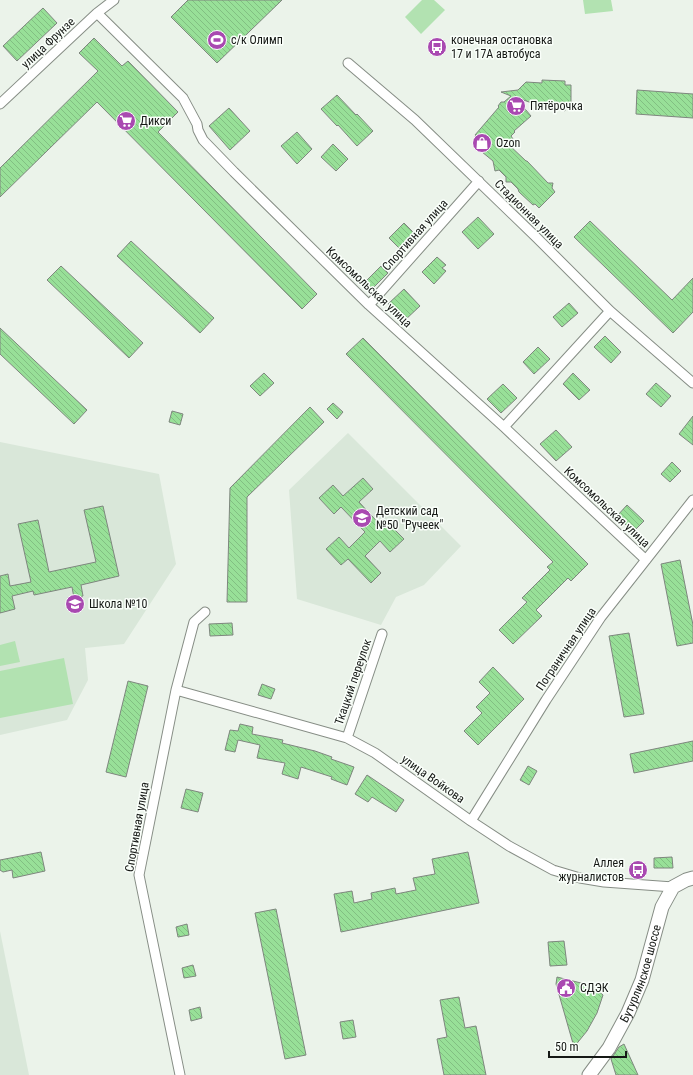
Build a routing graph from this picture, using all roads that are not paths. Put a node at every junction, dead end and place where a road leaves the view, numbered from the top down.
1 (114, 0) edge
2 (97, 13) junction
3 (348, 63) dead end
4 (0, 104) edge
5 (479, 182) junction
6 (369, 305) junction
7 (610, 312) junction
8 (693, 383) edge
9 (504, 427) junction
10 (693, 500) edge
11 (646, 560) junction
12 (205, 612) dead end
13 (382, 634) dead end
14 (176, 690) junction
15 (347, 738) junction
16 (472, 821) junction
17 (693, 878) edge
18 (673, 887) junction
19 (180, 1075) edge
20 (589, 1075) edge

1 - 2 street, улица Фрунзе
2 - 4 street, улица Фрунзе
2 - 6 street, Комсомольская улица
3 - 5 street, Стадионная улица
5 - 6 street, Спортивная улица
5 - 7 street, Стадионная улица
6 - 9 street, Комсомольская улица
7 - 8 street, Стадионная улица
7 - 9 street
9 - 11 street, Комсомольская улица
10 - 11 street, Пограничная улица
11 - 16 street, Пограничная улица
12 - 14 street, Спортивная улица
13 - 15 street, Ткацкий переулок
14 - 15 street, улица Войкова
14 - 19 street, Спортивная улица
15 - 16 street, улица Войкова
16 - 18 street, улица Войкова
17 - 18 main road
18 - 20 main road, Бутурлинское шоссе

